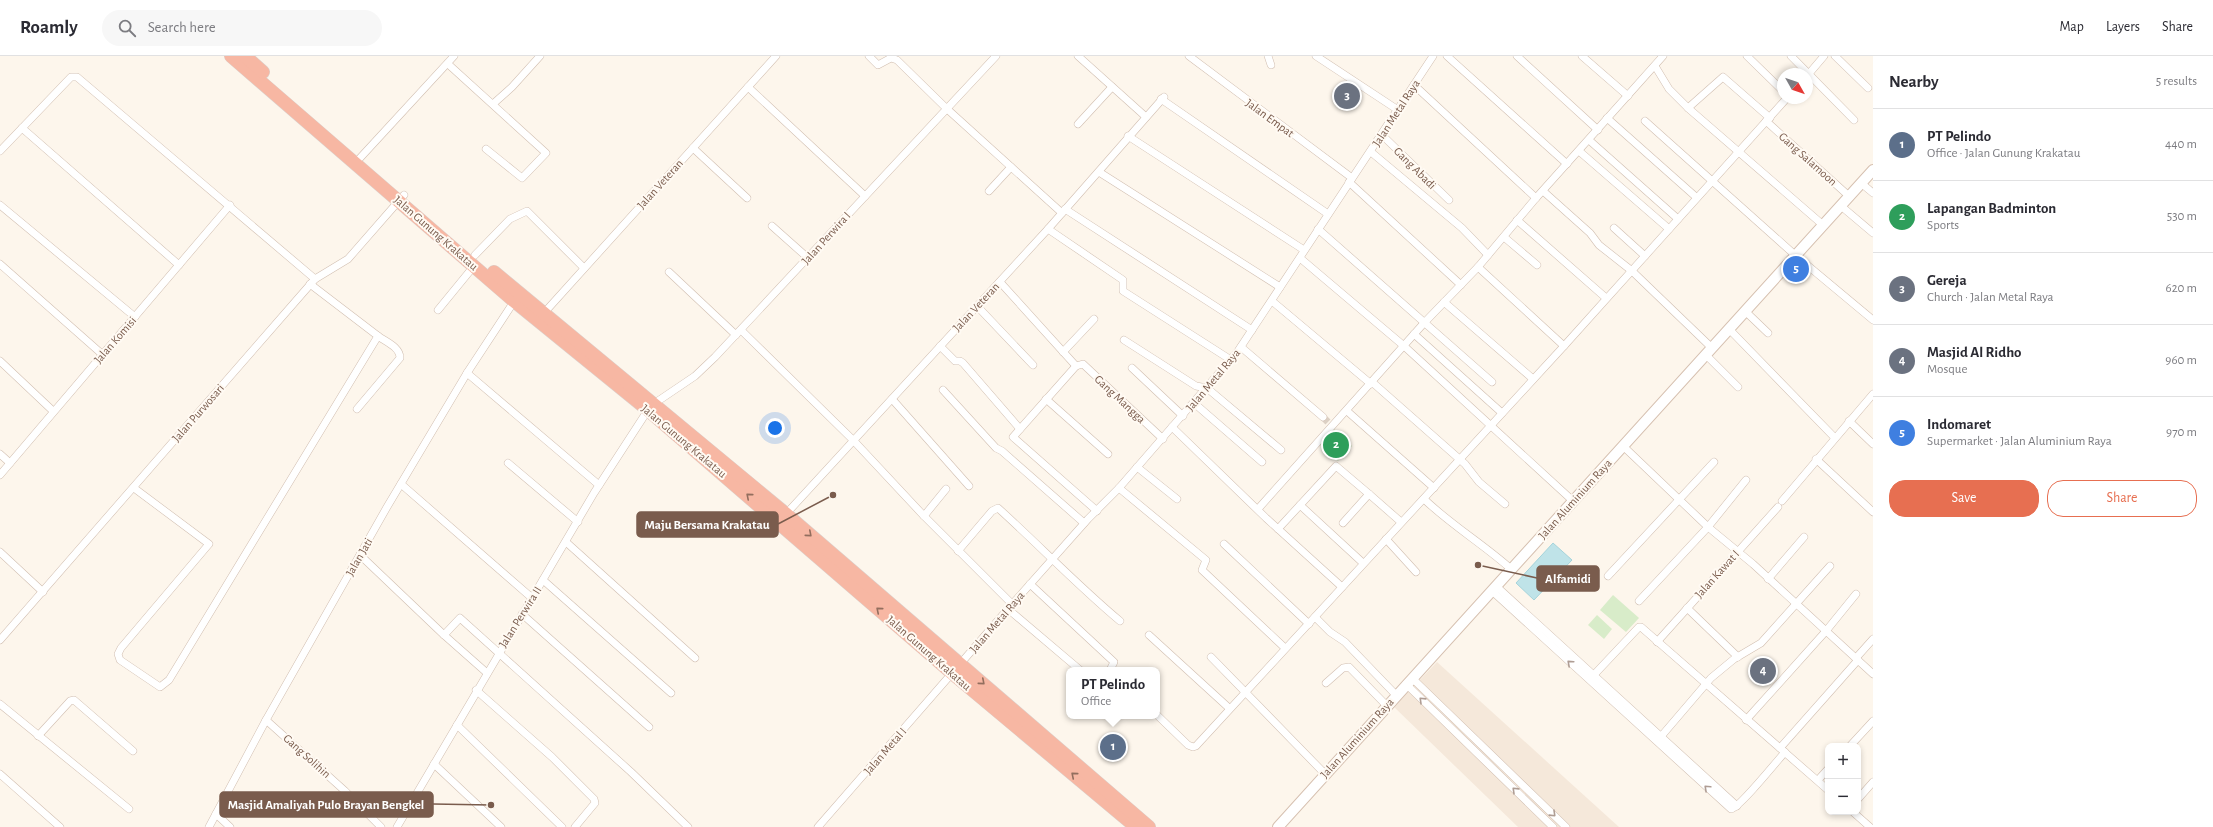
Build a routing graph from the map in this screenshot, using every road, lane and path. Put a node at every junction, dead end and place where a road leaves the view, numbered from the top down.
1 (231, 56) edge
2 (245, 56) edge
3 (454, 56) edge
4 (540, 56) edge
5 (776, 56) edge
6 (869, 56) edge
7 (996, 56) edge
8 (1078, 56) edge
9 (1189, 56) edge
10 (1268, 56) edge
11 (1316, 56) edge
12 (1447, 56) edge
13 (1517, 56) edge
14 (1582, 56) edge
15 (1663, 56) edge
16 (1747, 56) edge
17 (1791, 56) edge
18 (1824, 56) edge
19 (1835, 56) edge
20 (1431, 57) edge
21 (448, 64) junction
22 (1271, 65) dead end
23 (1655, 66) junction
24 (1802, 68) edge
25 (1813, 69) edge
26 (1813, 80) edge
27 (1777, 85) edge
28 (1414, 86) junction
29 (748, 87) junction
30 (1112, 87) junction
31 (1868, 88) dead end
32 (1628, 96) junction
33 (493, 104) junction
34 (1782, 104) edge
35 (946, 108) junction
36 (1688, 108) junction
37 (1398, 110) junction
38 (1146, 116) junction
39 (1607, 118) junction
40 (1768, 119) junction
41 (1854, 120) dead end
42 (1645, 121) dead end
43 (1078, 124) dead end
44 (22, 128) junction
45 (1598, 130) junction
46 (1382, 135) junction
47 (1128, 136) junction
48 (1589, 140) junction
49 (692, 148) junction
50 (486, 149) dead end
51 (0, 151) edge
52 (1579, 151) junction
53 (1371, 152) junction
54 (1739, 152) junction
55 (360, 158) junction
56 (1567, 164) junction
57 (1011, 167) junction
58 (1873, 170) edge
59 (1099, 172) junction
60 (1350, 180) junction
61 (1711, 181) junction
62 (1861, 183) junction
63 (1435, 187) junction
64 (1543, 190) junction
65 (989, 191) dead end
66 (1873, 193) edge
67 (865, 196) junction
68 (1696, 197) junction
69 (1850, 197) junction
70 (402, 198) junction
71 (747, 198) dead end
72 (1426, 198) junction
73 (1536, 198) junction
74 (1449, 200) dead end
75 (0, 205) edge
76 (230, 205) junction
77 (1840, 206) junction
78 (1063, 211) junction
79 (1328, 214) junction
80 (1678, 219) junction
81 (1518, 220) junction
82 (1823, 225) junction
83 (772, 226) dead end
84 (1614, 228) dead end
85 (1048, 229) junction
86 (1318, 229) junction
87 (1669, 229) junction
88 (1873, 233) edge
89 (1504, 237) junction
90 (1304, 250) junction
91 (1488, 255) junction
92 (1795, 255) junction
93 (1645, 256) junction
94 (808, 258) junction
95 (1300, 258) junction
96 (474, 261) junction
97 (0, 264) edge
98 (179, 265) junction
99 (1537, 265) dead end
100 (1478, 267) junction
101 (584, 268) junction
102 (1632, 271) junction
103 (669, 272) dead end
104 (312, 282) junction
105 (1000, 282) junction
106 (1461, 285) junction
107 (1280, 288) junction
108 (517, 297) junction
109 (1606, 298) junction
110 (1272, 301) junction
111 (1444, 302) junction
112 (977, 306) junction
113 (438, 310) dead end
114 (1745, 310) junction
115 (544, 313) junction
116 (135, 317) junction
117 (1094, 319) dead end
118 (1873, 320) edge
119 (1424, 323) junction
120 (1728, 329) junction
121 (1252, 330) junction
122 (739, 333) junction
123 (1768, 333) dead end
124 (1414, 334) junction
125 (378, 336) junction
126 (1124, 340) dead end
127 (940, 346) junction
128 (1404, 346) junction
129 (1564, 346) junction
130 (1241, 347) junction
131 (1709, 351) junction
132 (1063, 352) junction
133 (103, 355) junction
134 (1231, 360) junction
135 (0, 361) edge
136 (1033, 365) dead end
137 (1076, 366) junction
138 (1132, 368) dead end
139 (467, 373) junction
140 (1533, 379) junction
141 (1492, 382) dead end
142 (1372, 383) junction
143 (1738, 387) dead end
144 (1207, 388) junction
145 (943, 390) dead end
146 (1873, 394) edge
147 (892, 399) junction
148 (1046, 399) junction
149 (1194, 403) junction
150 (652, 407) junction
151 (357, 409) dead end
152 (53, 411) junction
153 (1347, 411) junction
154 (1502, 413) junction
155 (1183, 416) junction
156 (1323, 417) tunnel mouth
157 (1849, 421) junction
158 (1490, 426) junction
159 (1172, 427) junction
160 (1020, 429) junction
161 (1834, 438) junction
162 (1163, 439) junction
163 (853, 440) junction
164 (1873, 444) edge
165 (1623, 446) junction
166 (1281, 450) dead end
167 (0, 454) edge
168 (1108, 454) dead end
169 (1816, 458) junction
170 (1459, 460) junction
171 (1262, 462) dead end
172 (1714, 462) dead end
173 (10, 463) junction
174 (508, 463) dead end
175 (1137, 467) junction
176 (0, 475) edge
177 (1746, 480) dead end
178 (401, 484) junction
179 (598, 485) junction
180 (969, 486) dead end
181 (134, 488) junction
182 (1119, 488) junction
183 (1434, 488) junction
184 (946, 490) dead end
185 (1369, 494) junction
186 (1177, 499) dead end
187 (1424, 499) junction
188 (1679, 499) junction
189 (1573, 502) junction
190 (1505, 504) dead end
191 (1300, 505) junction
192 (1258, 509) junction
193 (1097, 511) junction
194 (1873, 512) edge
195 (786, 514) junction
196 (924, 516) junction
197 (578, 522) junction
198 (1401, 522) junction
199 (1084, 523) junction
200 (1343, 523) dead end
201 (1708, 527) junction
202 (1278, 529) junction
203 (1804, 537) dead end
204 (1386, 539) junction
205 (566, 542) junction
206 (1224, 544) dead end
207 (958, 551) junction
208 (1738, 551) junction
209 (0, 552) edge
210 (360, 555) junction
211 (1053, 559) junction
212 (1363, 563) junction
213 (1830, 566) dead end
214 (1511, 569) junction
215 (1416, 572) dead end
216 (1608, 576) dead end
217 (543, 580) junction
218 (1768, 580) junction
219 (1030, 584) junction
220 (1342, 587) junction
221 (1494, 589) junction
222 (43, 592) junction
223 (1856, 594) dead end
224 (532, 598) junction
225 (1639, 601) dead end
226 (1795, 605) junction
227 (1010, 607) junction
228 (1687, 608) junction
229 (522, 614) junction
230 (1315, 617) junction
231 (1120, 621) dead end
232 (1309, 624) junction
233 (1826, 631) junction
234 (444, 635) junction
235 (1149, 635) dead end
236 (1873, 639) edge
237 (0, 640) edge
238 (1657, 642) junction
239 (1285, 648) junction
240 (498, 653) junction
241 (1211, 656) dead end
242 (1738, 657) junction
243 (695, 658) dead end
244 (1857, 659) junction
245 (1077, 667) edge
246 (1112, 667) edge
247 (956, 669) junction
248 (487, 673) junction
249 (1873, 674) edge
250 (1591, 678) junction
251 (1409, 681) junction
252 (1326, 683) dead end
253 (1706, 684) junction
254 (476, 690) junction
255 (1245, 691) junction
256 (672, 693) dead end
257 (1396, 695) junction
258 (0, 704) edge
259 (1387, 706) junction
260 (1442, 707) junction
261 (1228, 708) junction
262 (1436, 713) junction
263 (1160, 718) edge
264 (266, 720) junction
265 (1746, 720) junction
266 (1873, 721) edge
267 (456, 725) junction
268 (649, 727) dead end
269 (38, 736) junction
270 (1659, 739) junction
271 (1853, 743) edge
272 (1782, 750) junction
273 (133, 751) dead end
274 (434, 764) junction
275 (1825, 772) edge
276 (0, 774) edge
277 (1325, 774) junction
278 (1818, 780) junction
279 (1873, 782) edge
280 (1825, 787) edge
281 (1531, 794) junction
282 (1861, 796) edge
283 (1526, 800) junction
284 (1539, 801) junction
285 (1533, 808) junction
286 (129, 809) dead end
287 (216, 814) junction
288 (1856, 815) edge
289 (60, 827) edge
290 (209, 827) edge
291 (230, 827) edge
292 (381, 827) edge
293 (397, 827) edge
294 (501, 827) edge
295 (562, 827) edge
296 (575, 827) edge
297 (688, 827) edge
298 (818, 827) edge
299 (1136, 827) edge
300 (1149, 827) edge
301 (1278, 827) edge
302 (1553, 827) edge
303 (1566, 827) edge
304 (1870, 827) edge

1 - 70 highway, Jalan Gunung Krakatau
2 - 55 highway, Jalan Gunung Krakatau
3 - 21 street
4 - 33 street
5 - 29 street, Jalan Veteran
6 - 35 street
7 - 35 street, Jalan Perwira I
8 - 30 street
9 - 60 street, Jalan Empat
10 - 22 street
11 - 37 street
12 - 56 street
13 - 45 street
14 - 32 street
15 - 23 street
16 - 27 street
17 - 24 street
18 - 25 street
19 - 31 street
20 - 28 street, Jalan Metal Raya
21 - 33 street
21 - 55 street
23 - 32 street
23 - 36 street
26 - 41 street
28 - 37 street, Jalan Metal Raya
28 - 73 street
29 - 49 street, Jalan Veteran
29 - 67 street
30 - 38 street
30 - 43 street
32 - 39 street
33 - 50 street
34 - 40 street
35 - 57 street
35 - 67 street, Jalan Perwira I
36 - 40 street, Gang Salamoon
36 - 54 street
37 - 46 street, Jalan Metal Raya
38 - 47 street, Jalan Veteran
38 - 79 street, Jalan Veteran
39 - 45 street
39 - 68 street
40 - 54 street
40 - 69 street, Gang Salamoon
42 - 61 street
44 - 51 street
44 - 76 street
44 - 98 street
45 - 48 street
46 - 53 street, Jalan Metal Raya
46 - 63 street, Gang Abadi
47 - 59 street, Jalan Veteran
47 - 90 street
48 - 52 street
48 - 80 street
49 - 71 street
49 - 101 street, Jalan Veteran
52 - 56 street
52 - 87 street
53 - 60 street, Jalan Metal Raya
53 - 72 street
54 - 61 street
54 - 82 street
55 - 70 highway, Jalan Gunung Krakatau
56 - 64 street
57 - 65 street
57 - 78 street
58 - 62 main road, Jalan Aluminium Raya
59 - 78 street, Jalan Veteran
59 - 107 street
60 - 79 street, Jalan Metal Raya
60 - 106 street, Jalan Empat
61 - 68 street
61 - 92 street
62 - 66 street
62 - 69 main road, Jalan Aluminium Raya
63 - 72 street
63 - 74 street, Gang Abadi
64 - 73 street
64 - 102 street
67 - 94 street, Jalan Perwira I
68 - 80 street
69 - 77 main road, Jalan Aluminium Raya
70 - 96 highway, Jalan Gunung Krakatau
70 - 104 street, Jalan Purwosari
72 - 91 street
73 - 81 street
75 - 116 street
76 - 98 street, Jalan Komisi
76 - 104 street
77 - 82 main road, Jalan Aluminium Raya
77 - 88 street
78 - 85 street, Jalan Veteran
78 - 121 street
79 - 86 street, Jalan Metal Raya
80 - 87 street
81 - 89 street
81 - 109 street
82 - 92 main road, Jalan Aluminium Raya
83 - 94 street
84 - 93 street
85 - 105 street, Jalan Veteran
85 - 134 street
86 - 90 street, Jalan Metal Raya
86 - 119 street
87 - 93 street
89 - 91 street
89 - 99 street
90 - 95 street, Jalan Metal Raya
91 - 100 street
92 - 114 main road, Jalan Aluminium Raya
92 - 118 street
93 - 102 street
94 - 122 street, Jalan Perwira I
95 - 107 street, Jalan Metal Raya
95 - 128 street
96 - 101 street
96 - 108 highway, Jalan Gunung Krakatau
96 - 113 street
97 - 133 street
98 - 116 street, Jalan Komisi
100 - 106 street
100 - 129 street
101 - 115 street, Jalan Veteran
102 - 109 street
102 - 131 street
103 - 122 street
104 - 125 street
104 - 181 street, Jalan Purwosari
105 - 112 street, Jalan Veteran
105 - 132 street
106 - 111 street
107 - 110 street, Jalan Metal Raya
108 - 115 highway, Jalan Gunung Krakatau
108 - 139 street, Jalan Jati
108 - 150 highway, Jalan Gunung Krakatau
109 - 129 street
110 - 121 street, Jalan Metal Raya
110 - 142 street
111 - 119 street
111 - 140 street
112 - 127 street, Jalan Veteran
112 - 136 street
114 - 120 main road, Jalan Aluminium Raya
114 - 123 street
115 - 150 highway, Jalan Gunung Krakatau
116 - 133 street, Jalan Komisi
117 - 132 street
119 - 124 street
119 - 141 street
120 - 131 main road, Jalan Aluminium Raya
120 - 161 street
121 - 130 street, Jalan Metal Raya
122 - 150 street, Jalan Perwira I
122 - 163 street
124 - 128 street
124 - 154 street
125 - 151 street
125 - 181 street
126 - 144 street
127 - 147 street, Jalan Veteran
127 - 160 street
128 - 142 street
128 - 158 street
129 - 140 street
130 - 134 street, Jalan Metal Raya
130 - 156 street
131 - 143 street
131 - 165 main road, Jalan Aluminium Raya
132 - 137 street
133 - 152 street, Jalan Komisi
134 - 144 street, Jalan Metal Raya
135 - 152 street
137 - 148 street
137 - 162 street, Gang Mangga
138 - 155 street
139 - 178 street, Jalan Jati
139 - 179 street
140 - 154 street
142 - 153 street
142 - 170 street
144 - 149 street, Jalan Metal Raya
144 - 166 street
145 - 199 street
146 - 157 street, Jalan Kawat I
147 - 163 street, Jalan Veteran
147 - 180 street
148 - 160 street
148 - 168 street
149 - 155 street, Jalan Metal Raya
149 - 171 street
150 - 179 street, Jalan Perwira II
150 - 195 highway, Jalan Gunung Krakatau
247 -> 150 highway, Jalan Gunung Krakatau
152 - 173 street, Jalan Komisi
153 - 183 street
153 - 192 street
154 - 158 street
155 - 159 street, Jalan Metal Raya
157 - 161 street, Jalan Kawat I
157 - 164 street
158 - 170 street
158 - 189 street
159 - 162 street, Jalan Metal Raya
159 - 192 street
160 - 193 street
161 - 169 street, Jalan Kawat I
162 - 175 street, Jalan Metal Raya
163 - 195 street, Jalan Veteran
163 - 196 street
165 - 188 street
165 - 189 main road, Jalan Aluminium Raya
167 - 173 street
169 - 194 street
169 - 208 street, Jalan Kawat I
170 - 183 street
170 - 190 street
172 - 188 street
173 - 176 street, Jalan Komisi
174 - 197 street
175 - 182 street, Jalan Metal Raya
175 - 186 street
177 - 201 street
178 - 210 street, Jalan Jati
178 - 224 street
179 - 197 street, Jalan Perwira II
181 - 222 street, Jalan Purwosari
182 - 193 street, Jalan Metal Raya
182 - 239 street
183 - 187 street
184 - 196 street
185 - 191 street
185 - 198 street
185 - 200 street
187 - 198 street
187 - 214 street
188 - 201 street
188 - 216 street
189 - 214 main road, Jalan Aluminium Raya
191 - 202 street
191 - 212 street
192 - 202 street
193 - 199 street, Jalan Metal Raya
195 -> 247 highway, Jalan Gunung Krakatau
196 - 207 street
197 - 205 street, Jalan Perwira II
198 - 204 street
199 - 211 street, Jalan Metal Raya
201 - 208 street
201 - 225 street
202 - 220 street
203 - 218 street
204 - 212 street
204 - 215 street
205 - 217 street, Jalan Perwira II
205 - 243 street
206 - 232 street
207 - 211 street
207 - 227 street
208 - 218 street
208 - 228 street, Jalan Kawat I
209 - 222 street
210 - 234 street
210 - 264 street, Jalan Jati
211 - 219 street, Jalan Metal Raya
211 - 231 street
212 - 220 street
213 - 226 street
214 - 221 main road, Jalan Aluminium Raya
217 - 224 street, Jalan Perwira II
217 - 256 street
218 - 226 street
219 - 227 street, Jalan Metal Raya
219 - 246 street
220 - 230 street
221 - 250 street
221 - 251 main road, Jalan Aluminium Raya
222 - 237 street, Jalan Purwosari
223 - 233 street
224 - 229 street, Jalan Perwira II
226 - 233 street
226 - 242 street
227 - 245 street
227 - 247 street, Jalan Metal Raya
228 - 238 street, Jalan Kawat I
228 - 242 street
229 - 240 street, Jalan Perwira II
229 - 268 street
230 - 232 street
230 - 257 street
232 - 239 street
233 - 244 street
233 - 265 street
234 - 240 street
234 - 248 street
235 - 261 street
236 - 244 street
238 - 250 street
238 - 253 street
239 - 255 street
240 - 248 street, Jalan Perwira II
240 - 297 street
241 - 255 street
242 - 253 street
244 - 249 street
244 - 272 street
247 - 298 street, Jalan Metal I
299 -> 247 highway, Jalan Gunung Krakatau
247 -> 300 highway, Jalan Gunung Krakatau
248 - 254 street, Jalan Perwira II
250 - 270 street
251 - 257 main road, Jalan Aluminium Raya
251 - 260 street
262 -> 251 street
252 - 259 street
253 - 265 street
253 - 270 street
254 - 267 street, Jalan Perwira II
254 - 296 street
255 - 261 street
255 - 277 street
257 - 259 main road, Jalan Aluminium Raya
258 - 269 street
259 - 277 main road, Jalan Aluminium Raya
260 - 262 street
260 - 281 street
261 - 263 street
283 -> 262 street
264 - 287 street, Jalan Jati
264 - 292 street, Gang Solihin
265 - 272 street
266 - 271 street
267 - 274 street, Jalan Perwira II
267 - 295 street
269 - 273 street
269 - 286 street
270 - 272 street
272 - 278 street
274 - 293 street, Jalan Perwira II
274 - 294 street
275 - 278 street
276 - 289 street
277 - 301 main road, Jalan Aluminium Raya
278 - 280 street
279 - 282 street
281 - 283 street
281 - 284 street
283 - 285 street
284 - 285 street
284 -> 303 street
285 - 302 street
287 - 290 street, Jalan Jati
287 - 291 street
288 - 304 street

